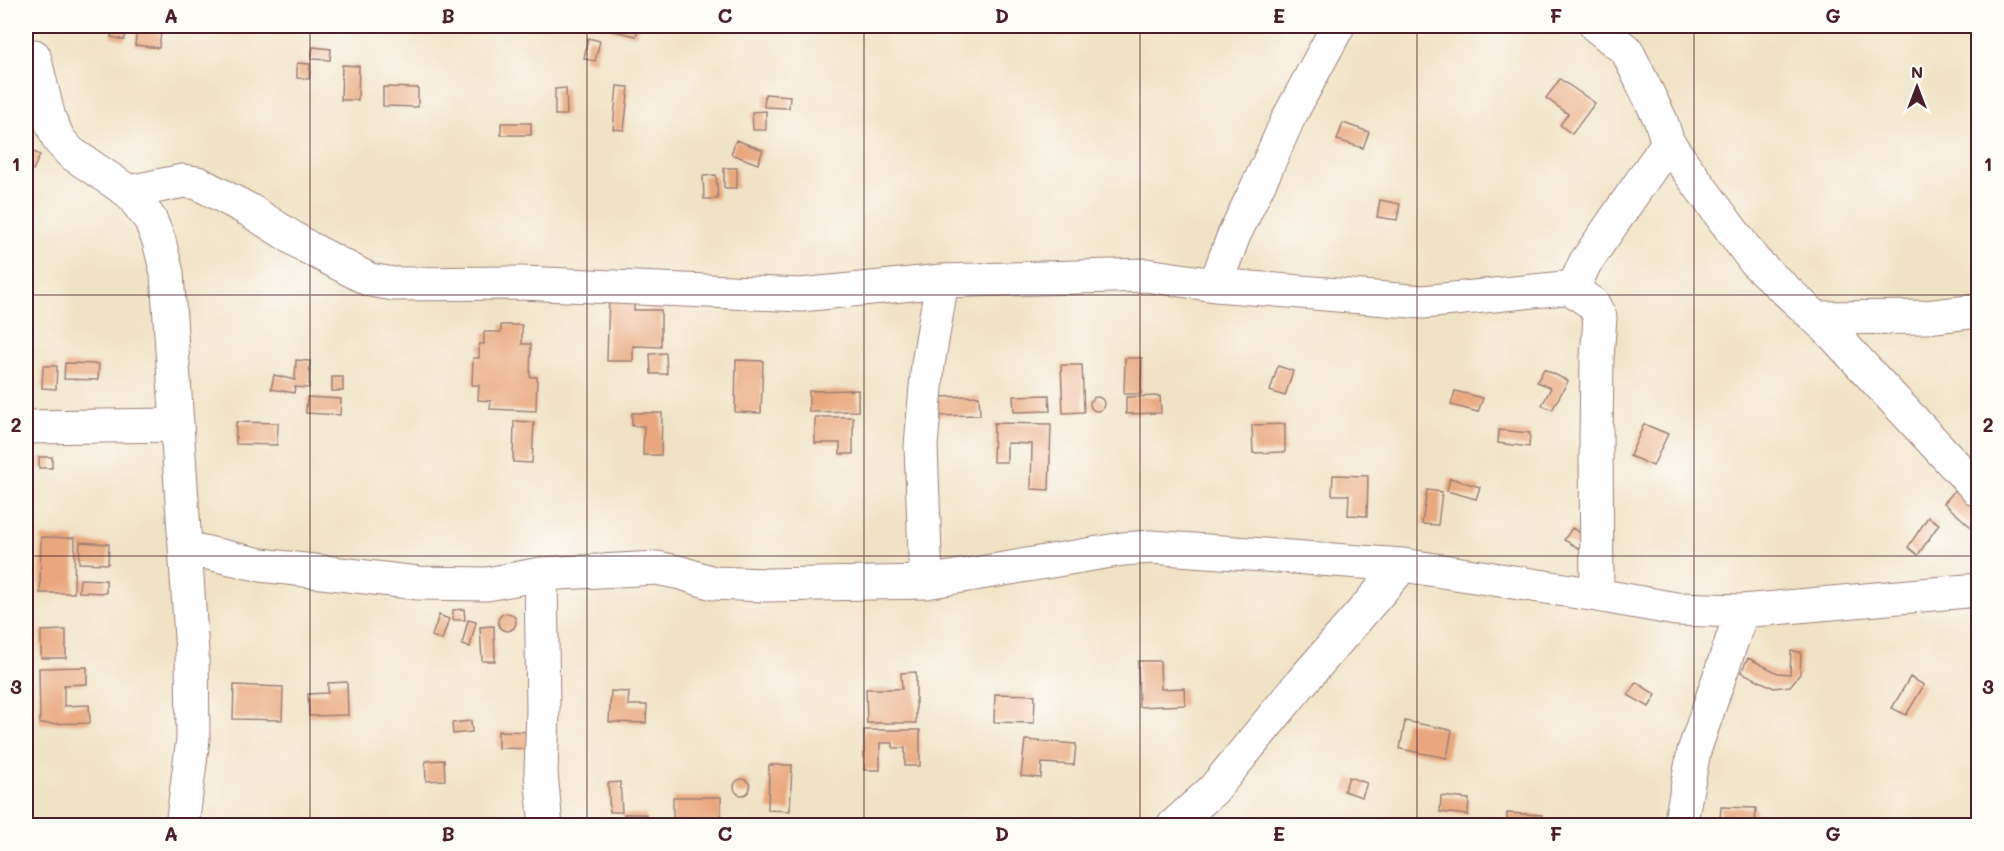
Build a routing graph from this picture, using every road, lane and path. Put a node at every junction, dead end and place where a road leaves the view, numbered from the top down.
1 (1338, 26) edge
2 (1596, 26) edge
3 (34, 56) dead end
4 (1668, 143) junction
5 (129, 192) junction
6 (942, 281) junction
7 (1215, 285) junction
8 (1574, 287) junction
9 (1978, 311) edge
10 (1817, 318) junction
11 (177, 425) junction
12 (26, 427) edge
13 (1978, 490) edge
14 (186, 548) junction
15 (1402, 566) junction
16 (541, 573) junction
17 (926, 582) junction
18 (1978, 590) edge
19 (1597, 595) junction
20 (1742, 611) junction
21 (182, 825) edge
22 (546, 825) edge
23 (1173, 825) edge
24 (1680, 825) edge

1 - 7 street
2 - 4 street
3 - 5 street
4 - 8 street
4 - 10 street
5 - 6 street
5 - 11 street
6 - 7 street
6 - 17 street
7 - 8 street
8 - 19 street
9 - 10 street
10 - 13 street
11 - 12 street
11 - 14 street
14 - 16 street
14 - 21 street
15 - 17 street
15 - 19 street
15 - 23 street
16 - 17 street
16 - 22 street
18 - 20 street
19 - 20 street
20 - 24 street

